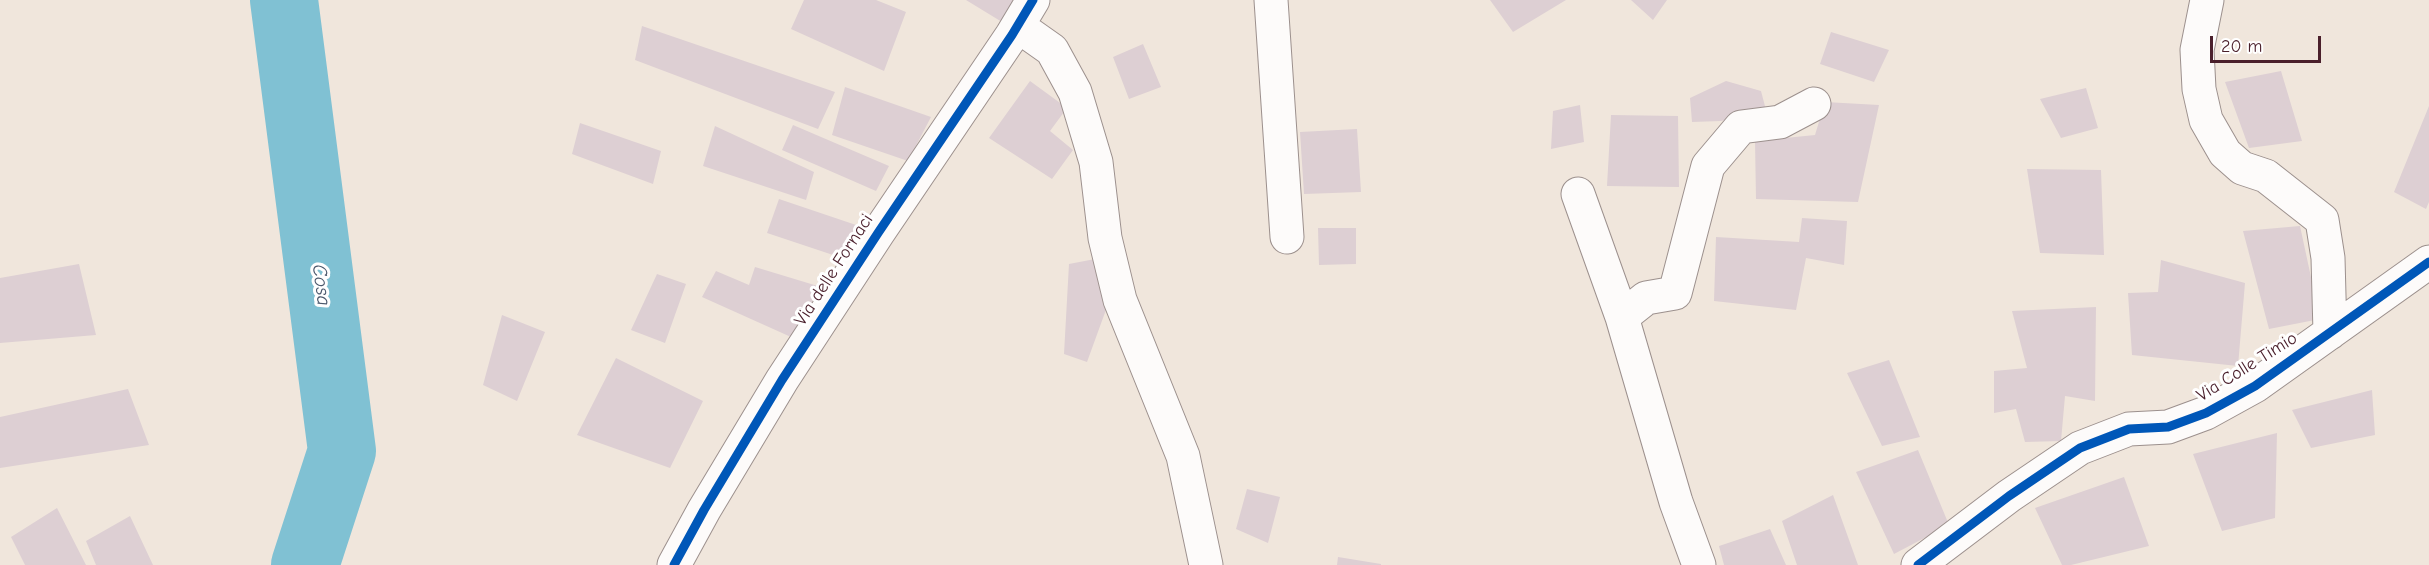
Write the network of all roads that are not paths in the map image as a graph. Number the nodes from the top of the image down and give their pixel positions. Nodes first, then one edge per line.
1 (1271, 0) edge
2 (2207, 0) edge
3 (1025, 13) edge
4 (1814, 104) dead end
5 (1578, 194) dead end
6 (1287, 237) dead end
7 (2429, 262) edge
8 (1622, 317) junction
9 (2330, 333) junction
10 (674, 565) edge
11 (1206, 565) edge
12 (1699, 565) edge
13 (1918, 565) edge

1 - 6 street
2 - 9 street
3 - 10 street, Via delle Fornaci
3 - 11 street
4 - 8 street
5 - 8 street
7 - 9 street, Via Colle Timio
8 - 12 street
9 - 13 street, Via Colle Timio

